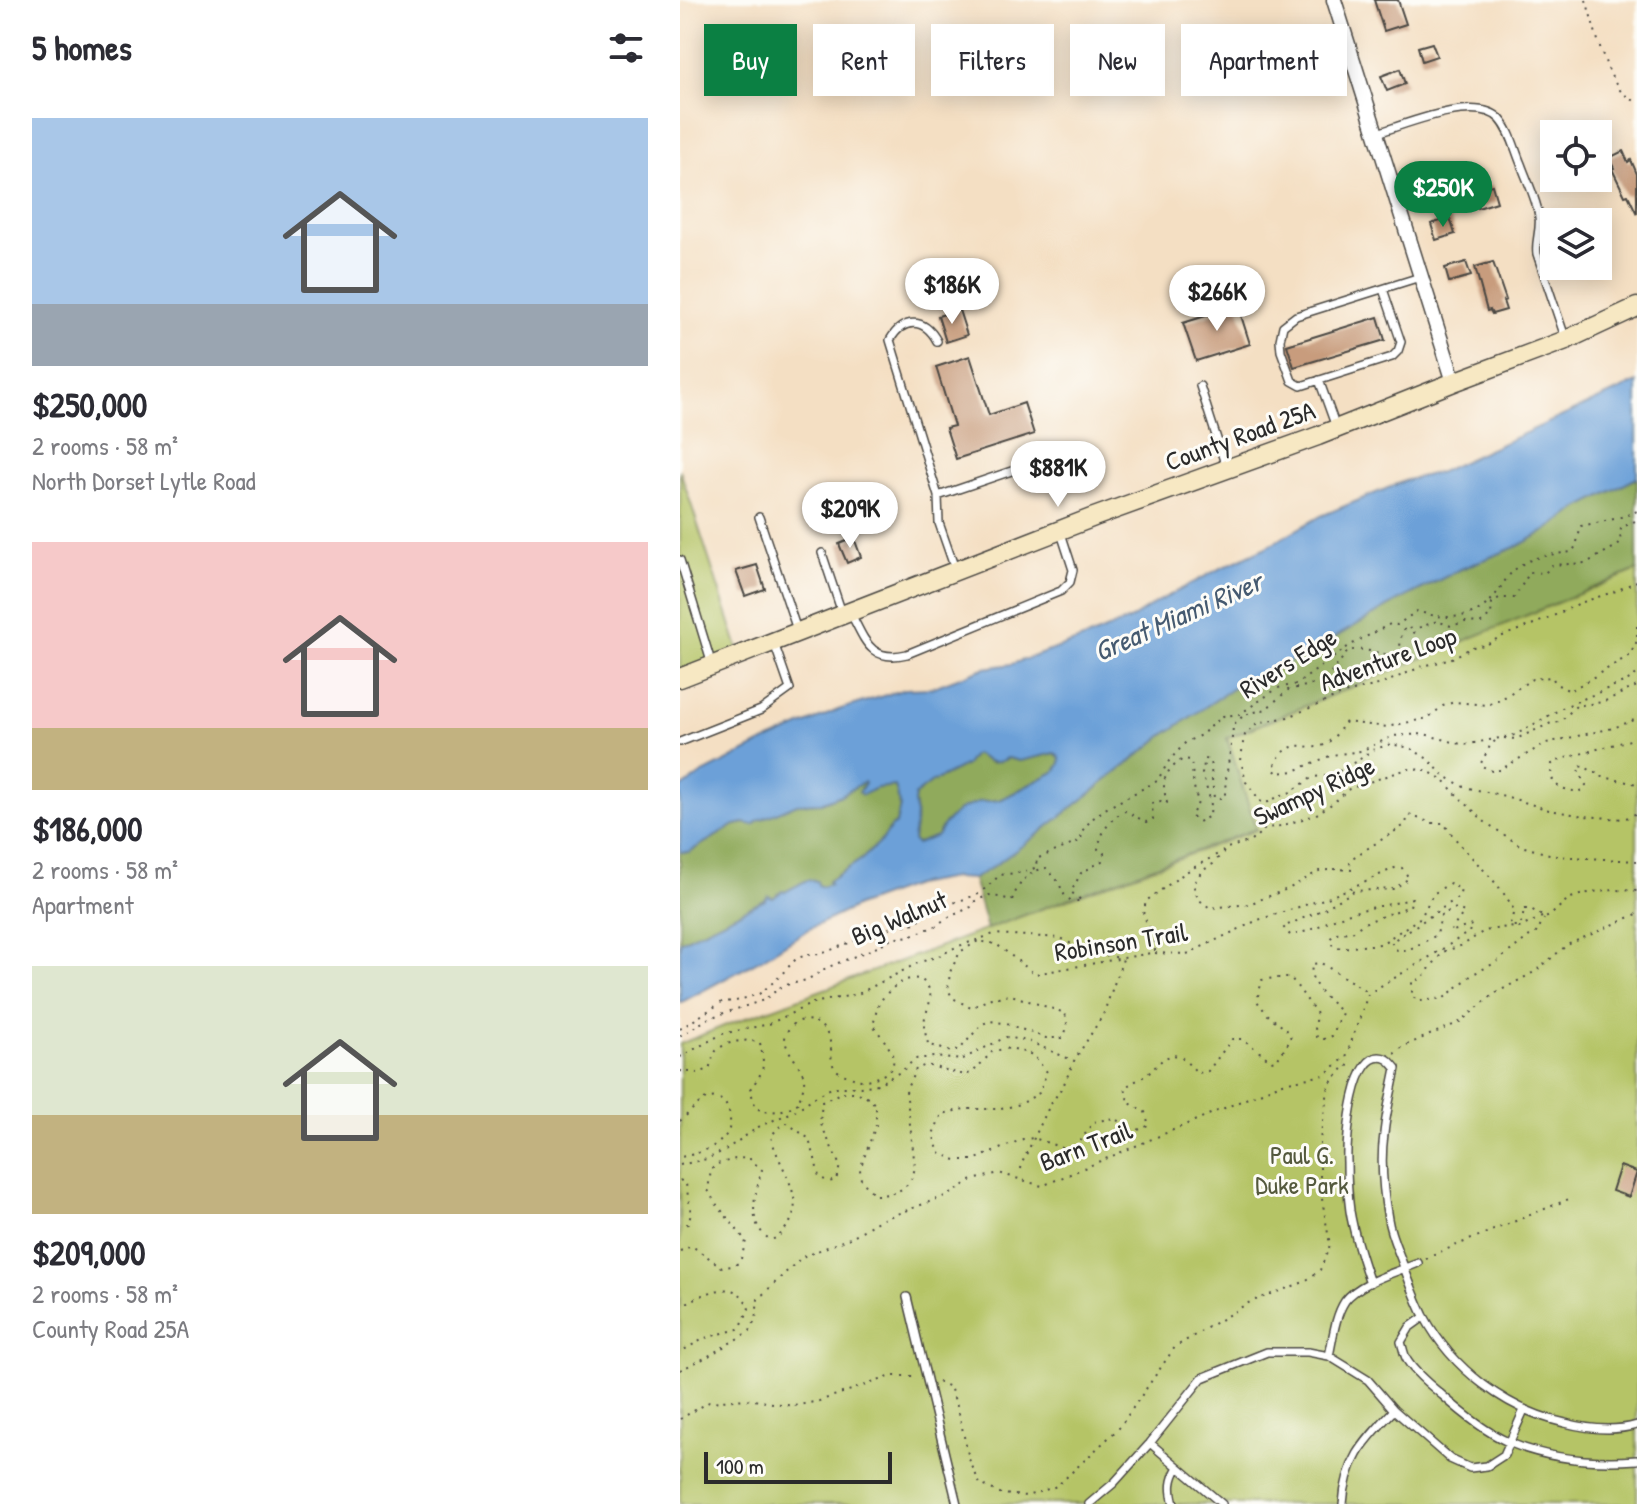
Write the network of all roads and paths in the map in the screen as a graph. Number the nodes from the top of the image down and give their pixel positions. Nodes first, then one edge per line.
1 (1334, 0) edge
2 (1586, 0) edge
3 (1637, 102) edge
4 (1375, 134) junction
5 (1420, 277) junction
6 (1383, 289) junction
7 (1637, 307) edge
8 (1566, 340) junction
9 (937, 341) dead end
10 (1319, 380) junction
11 (1454, 382) junction
12 (1200, 386) dead end
13 (1337, 428) junction
14 (1044, 460) dead end
15 (1226, 469) junction
16 (938, 496) junction
17 (1637, 511) edge
18 (759, 517) dead end
19 (1637, 520) edge
20 (1061, 530) junction
21 (822, 553) dead end
22 (680, 560) edge
23 (956, 571) junction
24 (1637, 581) edge
25 (846, 613) junction
26 (1637, 626) edge
27 (798, 632) junction
28 (773, 641) junction
29 (712, 665) junction
30 (1637, 674) edge
31 (680, 678) edge
32 (1637, 686) edge
33 (1637, 719) edge
34 (1497, 738) junction
35 (1637, 738) edge
36 (680, 742) edge
37 (1637, 784) edge
38 (1637, 813) edge
39 (1227, 848) junction
40 (1637, 861) edge
41 (1637, 891) edge
42 (1637, 914) edge
43 (1544, 917) junction
44 (1155, 953) junction
45 (1124, 958) junction
46 (1369, 993) junction
47 (680, 1029) edge
48 (680, 1036) edge
49 (680, 1057) edge
50 (1387, 1059) junction
51 (1074, 1061) junction
52 (680, 1071) edge
53 (1362, 1071) junction
54 (680, 1121) edge
55 (1034, 1138) junction
56 (680, 1157) edge
57 (680, 1165) edge
58 (1021, 1169) dead end
59 (680, 1180) edge
60 (1569, 1199) dead end
61 (680, 1225) edge
62 (680, 1251) edge
63 (1418, 1263) joint
64 (1404, 1269) junction
65 (1370, 1283) junction
66 (907, 1297) dead end
67 (680, 1306) edge
68 (1424, 1317) junction
69 (680, 1352) edge
70 (1329, 1356) junction
71 (680, 1370) edge
72 (926, 1377) junction
73 (1394, 1410) junction
74 (1524, 1410) junction
75 (680, 1419) edge
76 (1637, 1425) edge
77 (1510, 1442) junction
78 (1150, 1443) junction
79 (1637, 1460) edge
80 (1178, 1467) junction
81 (957, 1504) edge
82 (1089, 1504) edge
83 (1174, 1504) edge
84 (1222, 1504) edge
85 (1343, 1504) edge

1 - 4 street
2 - 3 path
4 - 5 street
4 - 8 lane
5 - 6 lane
5 - 11 street
6 - 10 lane
6 - 10 lane
7 - 8 main road, County Road 25A
8 - 11 main road, County Road 25A
9 - 16 lane
10 - 13 lane
11 - 13 main road, County Road 25A
12 - 15 lane
13 - 15 main road, County Road 25A
14 - 16 lane
15 - 20 main road, County Road 25A
16 - 23 lane
17 - 47 path, Rivers Edge
18 - 27 lane
19 - 48 path, Big Walnut
20 - 23 main road, County Road 25A
20 - 25 lane
21 - 25 lane
22 - 29 lane
23 - 25 main road, County Road 25A
24 - 38 path, Adventure Loop
25 - 27 main road, County Road 25A
26 - 34 path
27 - 28 main road, County Road 25A
28 - 29 main road, County Road 25A
28 - 36 lane
29 - 31 main road, County Road 25A
30 - 34 path
32 - 34 path
33 - 34 path
35 - 37 path
39 - 40 path, Swampy Ridge
39 - 43 path, Swampy Ridge
39 - 44 path
41 - 43 path, Swampy Ridge
42 - 50 path
43 - 43 path
44 - 45 path, Robinson Trail
44 - 46 path, Robinson Trail
45 - 49 path
45 - 51 path
45 - 52 path, Robinson Trail
46 - 55 path
46 - 71 path, Barn Trail
50 - 53 lane
50 - 64 lane
51 - 55 path
51 - 57 path
53 - 65 lane
53 - 72 path
54 - 56 path
55 - 58 path
55 - 62 path
59 - 61 path
60 - 63 path
63 - 64 lane
64 - 65 lane
64 - 68 lane
65 - 70 lane
66 - 72 lane
67 - 69 path
68 - 74 lane
68 - 77 lane
70 - 73 lane
70 - 78 lane
72 - 75 path
72 - 81 lane
73 - 77 lane
73 - 85 lane
74 - 76 lane
74 - 77 lane
77 - 79 lane
78 - 80 lane
78 - 82 lane
80 - 83 lane
80 - 84 lane

